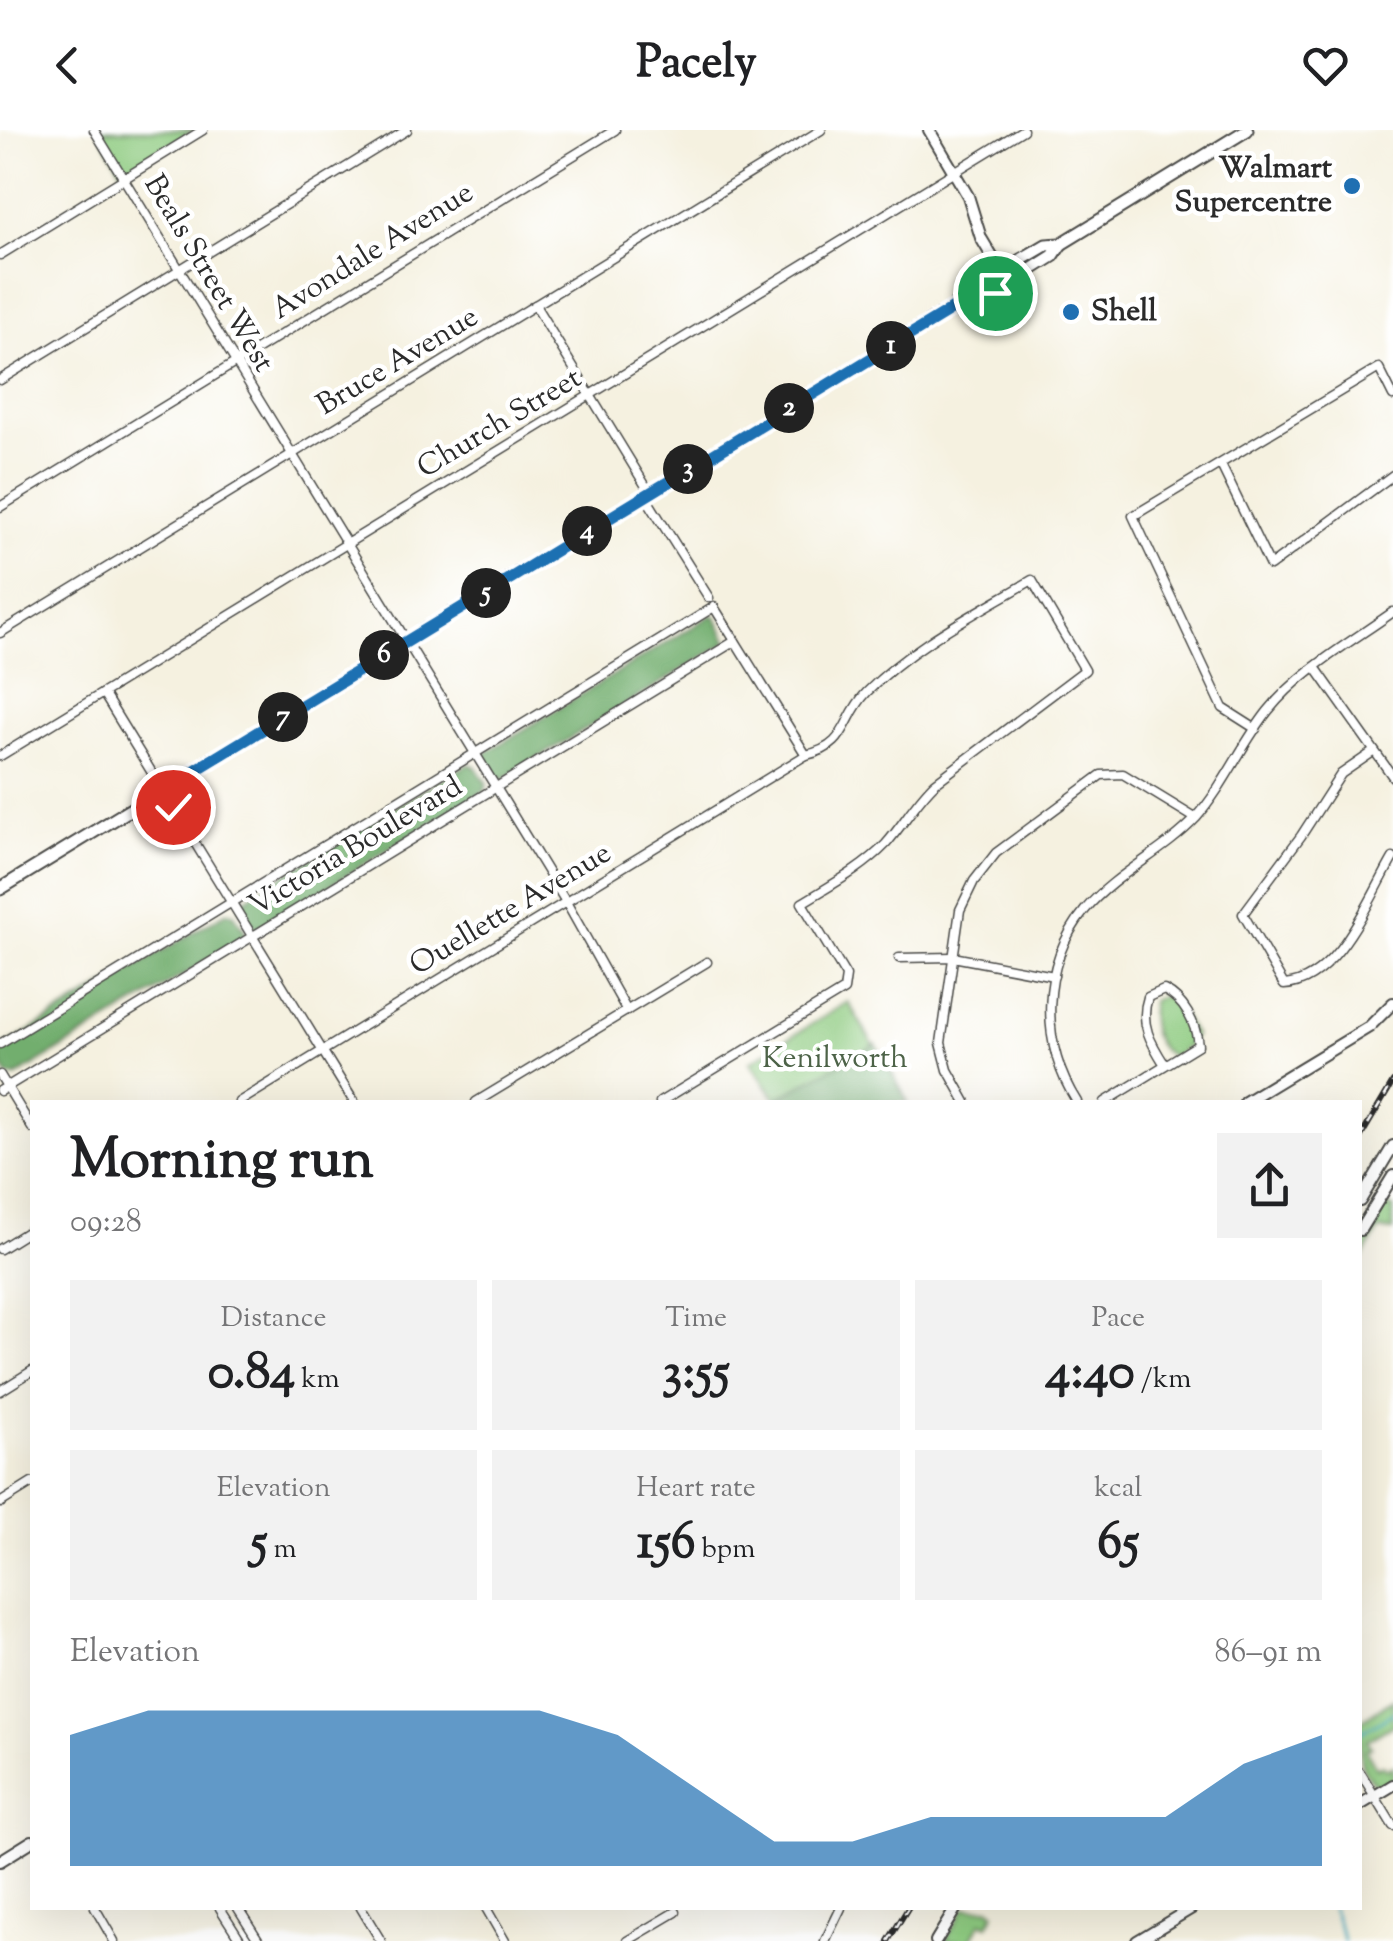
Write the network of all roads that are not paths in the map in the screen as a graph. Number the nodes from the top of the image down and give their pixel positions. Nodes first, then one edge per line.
1 (94, 130) edge
2 (203, 130) edge
3 (407, 130) edge
4 (616, 130) edge
5 (820, 130) edge
6 (929, 130) edge
7 (1023, 130) edge
8 (1247, 130) edge
9 (954, 172) junction
10 (124, 178) junction
11 (1061, 244) junction
12 (0, 254) edge
13 (179, 270) junction
14 (1000, 271) junction
15 (1008, 285) junction
16 (535, 305) junction
17 (954, 308) junction
18 (235, 363) junction
19 (0, 380) edge
20 (590, 395) junction
21 (1393, 396) edge
22 (290, 454) junction
23 (1221, 465) junction
24 (1393, 475) edge
25 (647, 494) junction
26 (0, 507) edge
27 (347, 544) junction
28 (711, 603) junction
29 (1393, 612) edge
30 (0, 633) edge
31 (406, 641) junction
32 (735, 641) junction
33 (1315, 667) junction
34 (103, 693) junction
35 (1256, 729) junction
36 (1373, 752) junction
37 (475, 753) junction
38 (806, 755) junction
39 (0, 756) edge
40 (1393, 777) edge
41 (496, 788) junction
42 (163, 790) junction
43 (1195, 818) junction
44 (1393, 858) edge
45 (0, 890) edge
46 (232, 902) junction
47 (566, 902) junction
48 (253, 936) junction
49 (953, 957) junction
50 (900, 958) dead end
51 (707, 962) dead end
52 (1054, 976) junction
53 (1390, 1008) edge
54 (627, 1011) junction
55 (0, 1044) edge
56 (323, 1051) junction
57 (1165, 1065) junction
58 (0, 1075) edge
59 (4, 1089) edge
60 (1266, 1090) junction
61 (242, 1100) edge
62 (353, 1100) edge
63 (479, 1100) edge
64 (663, 1100) edge
65 (965, 1100) edge
66 (1075, 1100) edge
67 (1108, 1100) edge
68 (1248, 1100) edge
69 (1273, 1100) edge
70 (30, 1125) edge
71 (1393, 1146) edge
72 (1393, 1176) edge
73 (1365, 1180) edge
74 (1389, 1193) edge
75 (1362, 1227) edge
76 (30, 1230) edge
77 (0, 1249) edge
78 (30, 1372) edge
79 (0, 1391) edge
80 (30, 1485) edge
81 (0, 1503) edge
82 (1362, 1775) edge
83 (1393, 1785) edge
84 (1374, 1796) junction
85 (1362, 1804) edge
86 (1393, 1826) edge
87 (30, 1842) edge
88 (0, 1861) edge
89 (95, 1910) edge
90 (221, 1910) edge
91 (239, 1910) edge
92 (361, 1910) edge
93 (487, 1910) edge
94 (840, 1910) edge
95 (955, 1910) edge
96 (1189, 1910) edge
97 (676, 1912) dead end
98 (113, 1938) edge
99 (241, 1941) edge
100 (259, 1941) edge
101 (381, 1941) edge
102 (505, 1941) edge
103 (627, 1941) edge
104 (826, 1941) edge
105 (936, 1941) edge
106 (1137, 1941) edge

1 - 10 street, Beals Street West
2 - 10 street
3 - 13 street
4 - 18 street, Avondale Avenue
5 - 16 street, Bruce Avenue
6 - 9 street
7 - 9 street, Church Street
8 - 11 main road
9 - 14 street
9 - 20 street, Church Street
10 - 12 street
10 - 13 street, Beals Street West
11 - 14 main road
11 - 15 main road
13 - 18 street, Beals Street West
13 - 19 street
14 - 15 street
14 - 17 main road
15 - 17 main road
16 - 20 street
16 - 22 street, Bruce Avenue
17 - 25 main road
18 - 22 street, Beals Street West
18 - 26 street, Avondale Avenue
20 - 25 street
20 - 27 street, Church Street
21 - 23 street
22 - 27 street, Beals Street West
22 - 30 street, Bruce Avenue
23 - 24 street
23 - 35 street
25 - 28 street
25 - 31 main road
27 - 31 street, Beals Street West
27 - 34 street, Church Street
28 - 32 street
28 - 37 street, Victoria Boulevard
29 - 33 street
31 - 37 street, Beals Street West
31 - 42 main road
32 - 38 street
32 - 41 street, Victoria Boulevard
33 - 35 street
33 - 36 street
34 - 39 street, Church Street
34 - 42 street
35 - 43 street
36 - 40 street
36 - 44 street
37 - 41 street, Beals Street West
37 - 46 street, Victoria Boulevard
38 - 47 street, Ouellette Avenue
38 - 64 street, Ouellette Avenue
41 - 47 street, Beals Street West
41 - 48 street, Victoria Boulevard
42 - 45 main road
42 - 46 street
43 - 49 street
43 - 52 street
46 - 48 street
46 - 55 street, Victoria Boulevard
47 - 54 street, Beals Street West
47 - 56 street, Ouellette Avenue
48 - 56 street
48 - 59 street, Victoria Boulevard
49 - 50 street
49 - 52 street
49 - 65 street
51 - 54 street
52 - 66 street
53 - 60 street
54 - 63 street
56 - 61 street, Ouellette Avenue
56 - 62 street
57 - 57 street
57 - 67 street
58 - 59 street
59 - 70 street
60 - 68 street
60 - 69 street
71 - 73 street
72 - 74 street
73 - 74 street
74 - 75 street
76 - 77 street
78 - 79 street
80 - 81 street
82 - 84 street
83 - 84 street
84 - 85 street
84 - 86 street
87 - 88 street
89 - 98 street
90 - 99 street
91 - 100 street
92 - 101 street
93 - 102 street
94 - 104 street
95 - 105 street
96 - 106 street
97 - 103 street

